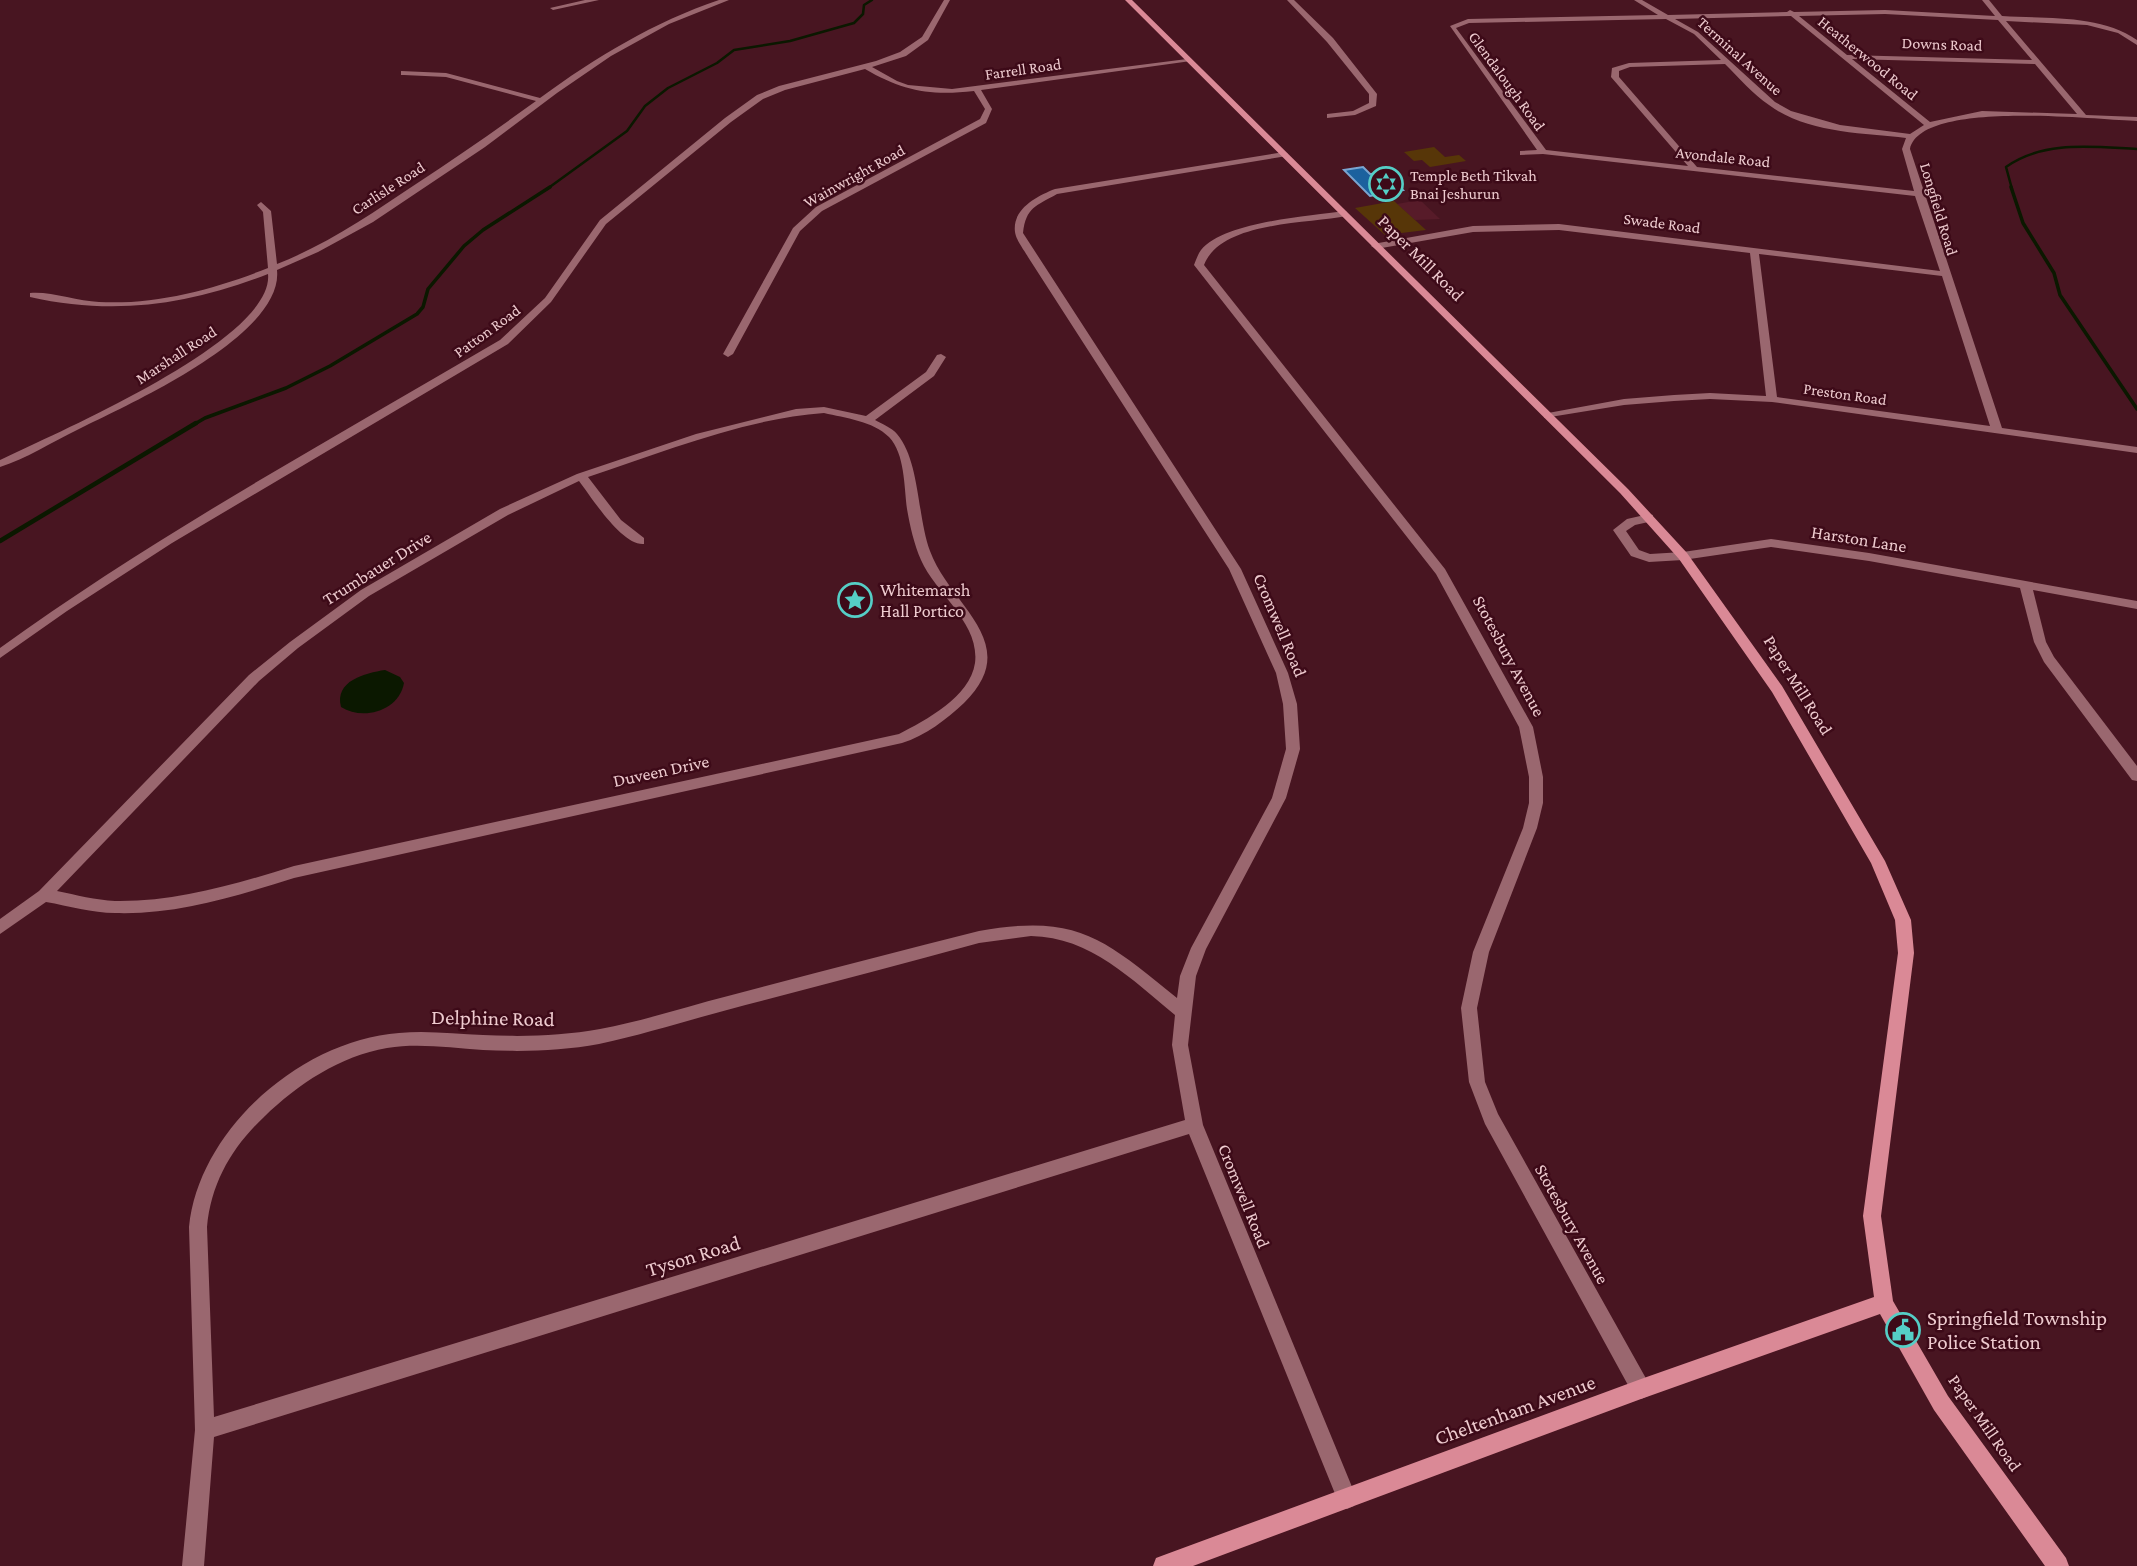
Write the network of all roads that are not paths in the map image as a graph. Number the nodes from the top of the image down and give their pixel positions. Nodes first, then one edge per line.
1 (596, 0) edge
2 (726, 0) edge
3 (947, 0) edge
4 (1128, 0) edge
5 (1290, 0) edge
6 (1637, 0) edge
7 (1985, 0) edge
8 (553, 8) dead end
9 (1790, 12) junction
10 (1667, 16) junction
11 (2000, 18) junction
12 (2137, 43) edge
13 (1846, 57) junction
14 (1187, 61) junction
15 (1726, 62) junction
16 (2036, 62) junction
17 (867, 67) junction
18 (404, 73) dead end
19 (977, 90) junction
20 (539, 100) junction
21 (1330, 116) dead end
22 (2082, 116) junction
23 (2137, 119) edge
24 (1928, 125) junction
25 (1911, 136) junction
26 (1543, 152) junction
27 (1523, 153) dead end
28 (1284, 154) junction
29 (1694, 168) junction
30 (1919, 194) junction
31 (261, 205) dead end
32 (1344, 214) junction
33 (1376, 246) junction
34 (1754, 250) junction
35 (271, 270) junction
36 (1945, 274) junction
37 (33, 295) dead end
38 (728, 354) dead end
39 (940, 357) dead end
40 (1772, 399) junction
41 (1548, 416) junction
42 (868, 419) junction
43 (1997, 430) junction
44 (2137, 450) edge
45 (0, 464) edge
46 (582, 476) junction
47 (1649, 518) junction
48 (640, 541) dead end
49 (1684, 556) junction
50 (2026, 586) junction
51 (2137, 605) edge
52 (0, 653) edge
53 (2137, 776) edge
54 (44, 895) junction
55 (0, 928) edge
56 (1182, 1011) junction
57 (1194, 1125) junction
58 (1884, 1303) junction
59 (1641, 1389) junction
60 (205, 1430) junction
61 (1347, 1499) junction
62 (193, 1566) edge
63 (1164, 1566) edge
64 (2058, 1566) edge

1 - 8 street
2 - 20 street, Carlisle Road
3 - 17 street, Patton Road
4 - 14 main road, Paper Mill Road
5 - 21 street
6 - 10 street, Terminal Avenue
7 - 11 street
9 - 10 street, Glendalough Road
9 - 11 street, Glendalough Road
9 - 13 street, Heatherwood Road
10 - 15 street, Terminal Avenue
10 - 26 street, Glendalough Road
11 - 12 street
11 - 16 street
13 - 16 street, Downs Road
13 - 24 street, Heatherwood Road
14 - 19 street, Farrell Road
14 - 28 main road, Paper Mill Road
15 - 25 street, Terminal Avenue
15 - 29 street
16 - 22 street
17 - 19 street, Farrell Road
17 - 52 street, Patton Road
18 - 20 street
19 - 38 street, Wainwright Road
20 - 35 street, Carlisle Road
22 - 23 street
22 - 24 street
24 - 25 street
25 - 30 street, Longfield Road
26 - 27 street, Avondale Road
26 - 29 street, Avondale Road
28 - 32 main road, Paper Mill Road
28 - 56 street, Cromwell Road
29 - 30 street, Avondale Road
30 - 36 street, Longfield Road
31 - 35 street, Marshall Road
32 - 33 main road, Paper Mill Road
32 - 59 street, Stotesbury Avenue
33 - 34 street, Swade Road
33 - 41 main road, Paper Mill Road
34 - 36 street, Swade Road
34 - 40 street
35 - 37 street, Carlisle Road
35 - 45 street, Marshall Road
36 - 43 street, Longfield Road
39 - 42 street
40 - 41 street, Preston Road
40 - 43 street, Preston Road
41 - 47 main road, Paper Mill Road
42 - 46 street, Trumbauer Drive
42 - 54 street, Duveen Drive
43 - 44 street, Preston Road
46 - 48 street
46 - 54 street, Trumbauer Drive
47 - 49 main road, Paper Mill Road
47 - 49 street, Harston Lane
49 - 50 street, Harston Lane
49 - 58 main road, Paper Mill Road
50 - 51 street, Harston Lane
50 - 53 street
54 - 55 street, Trumbauer Drive
56 - 57 street, Cromwell Road
56 - 60 street, Delphine Road
57 - 60 street, Tyson Road
57 - 61 street, Cromwell Road
58 - 59 main road, Cheltenham Avenue
58 - 64 main road, Paper Mill Road
59 - 61 main road, Cheltenham Avenue
60 - 62 street, Delphine Road
61 - 63 main road, Cheltenham Avenue

